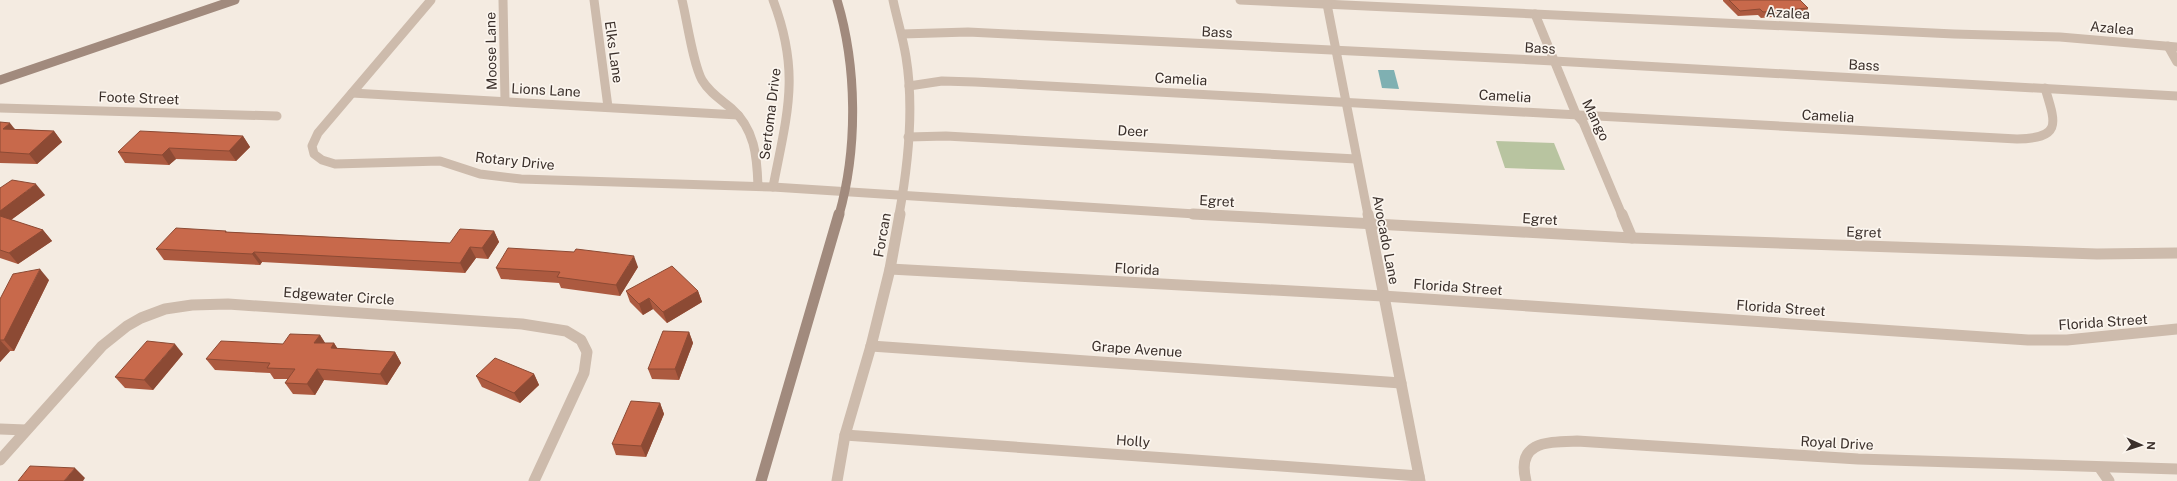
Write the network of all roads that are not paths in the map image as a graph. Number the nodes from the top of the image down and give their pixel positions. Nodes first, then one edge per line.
1 (235, 0) edge
2 (431, 0) edge
3 (503, 0) edge
4 (594, 0) edge
5 (682, 0) edge
6 (773, 0) edge
7 (837, 0) edge
8 (893, 0) edge
9 (1240, 0) edge
10 (1327, 4) junction
11 (1535, 14) junction
12 (902, 34) junction
13 (2168, 46) junction
14 (2177, 47) edge
15 (1336, 50) junction
16 (1554, 61) junction
17 (2177, 62) edge
18 (0, 80) edge
19 (909, 86) junction
20 (2044, 88) junction
21 (352, 93) junction
22 (2177, 96) edge
23 (505, 101) junction
24 (1345, 101) junction
25 (608, 107) junction
26 (0, 108) edge
27 (1576, 114) junction
28 (738, 115) junction
29 (277, 116) dead end
30 (908, 137) junction
31 (1356, 159) junction
32 (758, 186) junction
33 (773, 187) junction
34 (844, 191) junction
35 (902, 194) junction
36 (1368, 223) junction
37 (1632, 238) junction
38 (2177, 253) edge
39 (890, 269) junction
40 (1383, 296) junction
41 (2177, 329) edge
42 (871, 346) junction
43 (1401, 383) junction
44 (0, 429) edge
45 (26, 430) junction
46 (844, 435) junction
47 (0, 460) edge
48 (2100, 468) junction
49 (2177, 469) edge
50 (838, 476) edge
51 (1420, 479) edge
52 (534, 481) edge
53 (761, 481) edge
54 (1526, 481) edge
55 (2109, 481) edge

1 - 18 main road
2 - 21 street, Rotary Drive
3 - 23 street, Moose Lane
4 - 25 street, Elks Lane
5 - 28 street
6 - 33 street, Sertoma Drive
7 - 34 main road
8 - 12 street, Forcan
9 - 10 street, Azalea
10 - 11 street, Azalea
10 - 15 street, Avocado Lane
11 - 13 street, Azalea
11 - 16 street, Mango
12 - 15 street, Bass
12 - 19 street, Forcan
13 - 14 street, Azalea
13 - 17 street
15 - 16 street, Bass
15 - 24 street, Avocado Lane
16 - 20 street, Bass
16 - 27 street, Mango
19 - 24 street, Camelia
19 - 30 street, Forcan
20 - 22 street, Bass
20 - 27 street, Camelia
21 - 23 street, Lions Lane
21 - 32 street, Rotary Drive
23 - 25 street, Lions Lane
24 - 27 street, Camelia
24 - 31 street, Avocado Lane
25 - 28 street, Lions Lane
26 - 29 street, Foote Street
27 - 37 street, Mango
28 - 32 street
30 - 31 street, Deer
30 - 35 street, Forcan
31 - 36 street, Avocado Lane
32 - 33 street, Rotary Drive
33 - 34 street, Rotary Drive
34 - 35 street, Egret
34 - 53 main road
35 - 36 street, Egret
35 - 39 street, Forcan
36 - 37 street, Egret
36 - 40 street, Avocado Lane
37 - 38 street, Egret
39 - 40 street, Florida
39 - 42 street, Forcan
40 - 41 street, Florida Street
40 - 43 street, Avocado Lane
42 - 43 street, Grape Avenue
42 - 46 street, Forcan
43 - 51 street, Avocado Lane
44 - 45 street
45 - 47 street, Edgewater Circle
45 - 52 street, Edgewater Circle
46 - 50 street, Forcan
46 - 51 street, Holly
48 - 49 street, Royal Drive
48 - 54 street, Royal Drive
48 - 55 street

